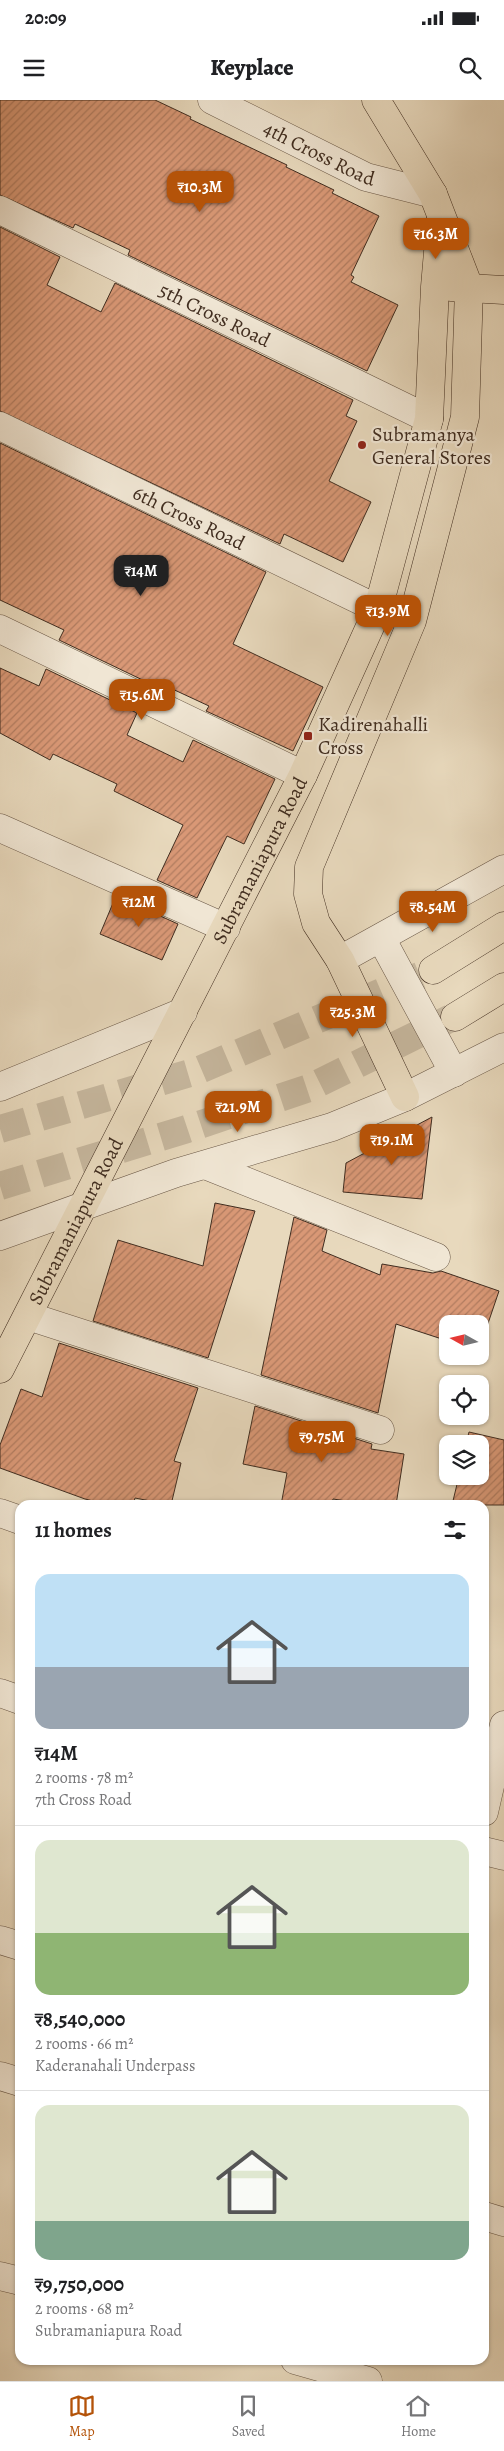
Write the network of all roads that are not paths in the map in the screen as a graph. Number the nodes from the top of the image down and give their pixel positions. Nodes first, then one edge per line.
1 (212, 100) edge
2 (376, 100) edge
3 (437, 206) junction
4 (0, 210) edge
5 (435, 287) junction
6 (470, 287) junction
7 (504, 290) edge
8 (429, 419) junction
9 (0, 426) edge
10 (378, 609) junction
11 (0, 629) edge
12 (303, 775) junction
13 (0, 828) edge
14 (504, 868) edge
15 (504, 926) edge
16 (226, 928) junction
17 (381, 938) junction
18 (340, 960) junction
19 (433, 970) tunnel mouth
20 (504, 987) edge
21 (183, 1012) junction
22 (455, 1017) tunnel mouth
23 (504, 1047) edge
24 (454, 1073) junction
25 (0, 1087) edge
26 (405, 1097) junction
27 (205, 1165) junction
28 (85, 1205) junction
29 (0, 1236) edge
30 (436, 1257) dead end
31 (28, 1316) junction
32 (0, 1369) edge
33 (380, 1430) dead end
34 (0, 1514) edge
35 (15, 1518) edge
36 (0, 1693) edge
37 (15, 1698) edge
38 (504, 1724) edge
39 (489, 1790) edge
40 (489, 1852) edge
41 (504, 1856) edge
42 (0, 1940) edge
43 (15, 1944) edge
44 (0, 2076) edge
45 (15, 2080) edge
46 (489, 2218) edge
47 (504, 2222) edge
48 (0, 2276) edge
49 (15, 2280) edge
50 (312, 2365) edge
51 (368, 2381) edge

1 - 3 street, 4th Cross Road
2 - 3 main road
3 - 5 main road, Subramaniapura Road
3 - 6 main road
4 - 8 street, 5th Cross Road
5 - 6 main road
5 - 8 main road, Subramaniapura Road
6 - 7 main road
6 - 18 main road
8 - 10 main road, Subramaniapura Road
9 - 10 street, 6th Cross Road
10 - 12 main road, Subramaniapura Road
11 - 12 street
12 - 16 main road, Subramaniapura Road
13 - 16 street
14 - 17 street
15 - 19 main road
16 - 21 main road, Subramaniapura Road
17 - 18 street
17 - 24 street
18 - 26 main road
20 - 22 main road
21 - 25 street
21 - 28 main road, Subramaniapura Road
23 - 24 street
24 - 26 street
26 - 27 street
27 - 28 street
27 - 30 street
28 - 29 street
28 - 31 main road, Subramaniapura Road
31 - 32 main road, Subramaniapura Road
31 - 33 street
34 - 35 street
36 - 37 street
38 - 39 street
40 - 41 street
42 - 43 street
44 - 45 street
46 - 47 street
48 - 49 street
50 - 51 street

